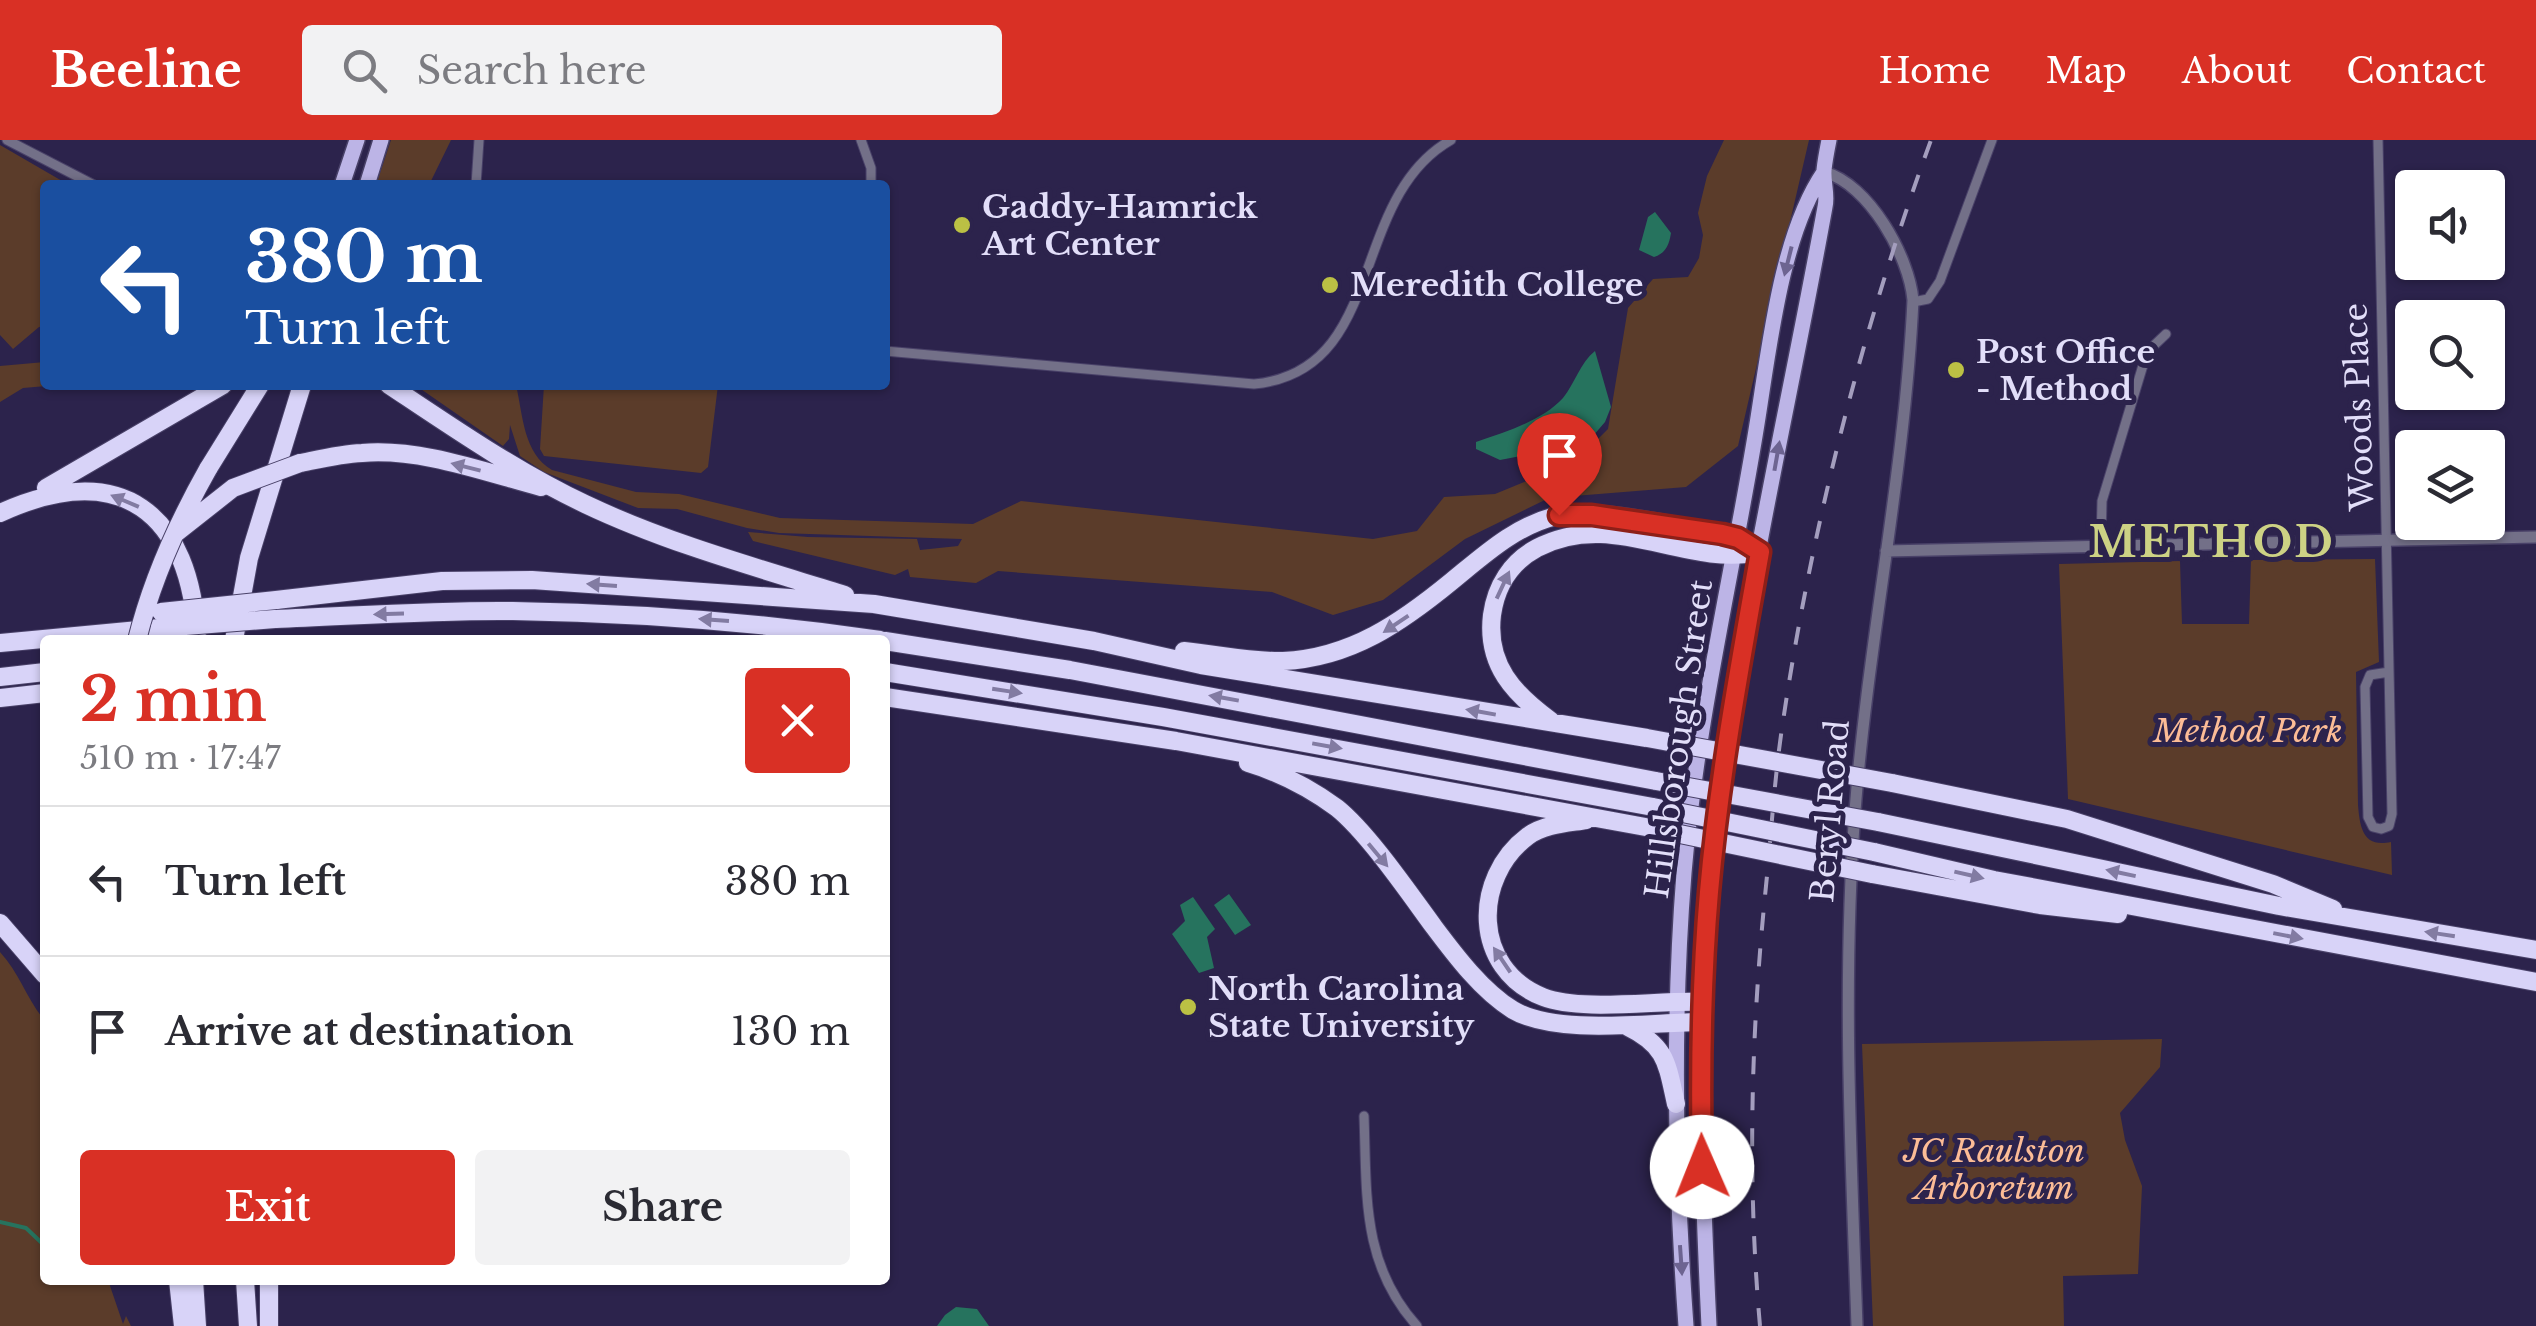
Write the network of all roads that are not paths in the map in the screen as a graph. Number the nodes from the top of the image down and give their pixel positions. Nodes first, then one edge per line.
1 (7, 140) edge
2 (357, 140) edge
3 (382, 140) edge
4 (479, 140) edge
5 (861, 140) edge
6 (1451, 140) edge
7 (1829, 140) edge
8 (1992, 140) edge
9 (2378, 140) edge
10 (1824, 172) junction
11 (84, 180) edge
12 (344, 180) edge
13 (369, 180) edge
14 (476, 180) edge
15 (872, 180) edge
16 (1913, 302) junction
17 (2166, 334) dead end
18 (890, 352) edge
19 (214, 390) edge
20 (257, 390) edge
21 (300, 390) edge
22 (397, 390) edge
23 (560, 492) junction
24 (6, 510) edge
25 (174, 535) junction
26 (2536, 537) edge
27 (2386, 540) junction
28 (2101, 545) junction
29 (1736, 548) junction
30 (1886, 551) junction
31 (1760, 552) junction
32 (874, 604) junction
33 (275, 610) junction
34 (69, 635) edge
35 (138, 635) edge
36 (196, 635) edge
37 (235, 635) edge
38 (845, 635) edge
39 (40, 638) edge
40 (890, 641) edge
41 (0, 642) edge
42 (1094, 642) junction
43 (2389, 672) junction
44 (40, 673) edge
45 (890, 673) edge
46 (0, 677) edge
47 (40, 694) edge
48 (0, 698) edge
49 (890, 698) edge
50 (1556, 725) junction
51 (1176, 741) junction
52 (1602, 818) junction
53 (2366, 922) junction
54 (0, 923) edge
55 (2222, 923) junction
56 (2536, 950) edge
57 (40, 969) edge
58 (2536, 982) edge
59 (1676, 1001) junction
60 (1702, 1002) junction
61 (1677, 1022) junction
62 (1702, 1022) junction
63 (1627, 1027) junction
64 (1676, 1104) junction
65 (1364, 1116) dead end
66 (179, 1285) edge
67 (194, 1285) edge
68 (245, 1285) edge
69 (270, 1285) edge
70 (183, 1326) edge
71 (197, 1326) edge
72 (248, 1326) edge
73 (268, 1326) edge
74 (1417, 1326) edge
75 (1686, 1326) edge
76 (1709, 1326) edge
77 (1857, 1326) edge

1 - 11 street
2 - 12 main road
3 - 13 main road
4 - 14 street
5 - 15 street
6 - 18 street
7 - 10 main road, Hillsborough Street
8 - 16 street
9 - 27 street, Woods Place
10 - 16 street, Beryl Road
10 -> 29 main road, Hillsborough Street
31 -> 10 main road, Hillsborough Street
16 - 30 street, Beryl Road
17 - 28 street
19 - 24 highway
20 - 25 highway, bridge
21 - 37 highway
22 - 23 highway
23 -> 25 highway, bridge
23 - 32 highway
36 -> 24 highway
25 - 35 highway, bridge
26 - 27 street
27 - 28 street
27 - 43 street, Woods Place
28 - 30 street
29 - 31 highway
29 -> 42 highway
50 -> 29 highway
29 - 59 main road, Hillsborough Street
30 - 77 street, Beryl Road
31 - 60 main road, Hillsborough Street
32 -> 33 highway
32 - 42 highway
33 - 34 highway, bridge
38 -> 33 highway
39 - 41 highway, bridge
53 -> 40 highway, bridge
50 -> 42 highway
43 - 43 street, Woods Place
44 - 46 highway
45 -> 55 highway, bridge
47 - 48 highway
49 - 51 highway
50 - 53 highway, bridge
51 - 52 highway
51 -> 63 highway
52 - 55 highway, bridge
59 -> 52 highway
56 -> 53 highway
54 - 57 highway
55 -> 58 highway
59 - 60 highway
59 - 61 main road, Hillsborough Street
60 - 62 main road, Hillsborough Street
61 - 62 highway
61 - 63 highway
61 - 64 main road, Hillsborough Street
62 - 76 main road, Hillsborough Street
63 - 64 highway
64 -> 75 main road, Hillsborough Street
65 - 74 street
66 - 70 highway
67 - 71 highway
68 - 72 highway
69 - 73 highway

